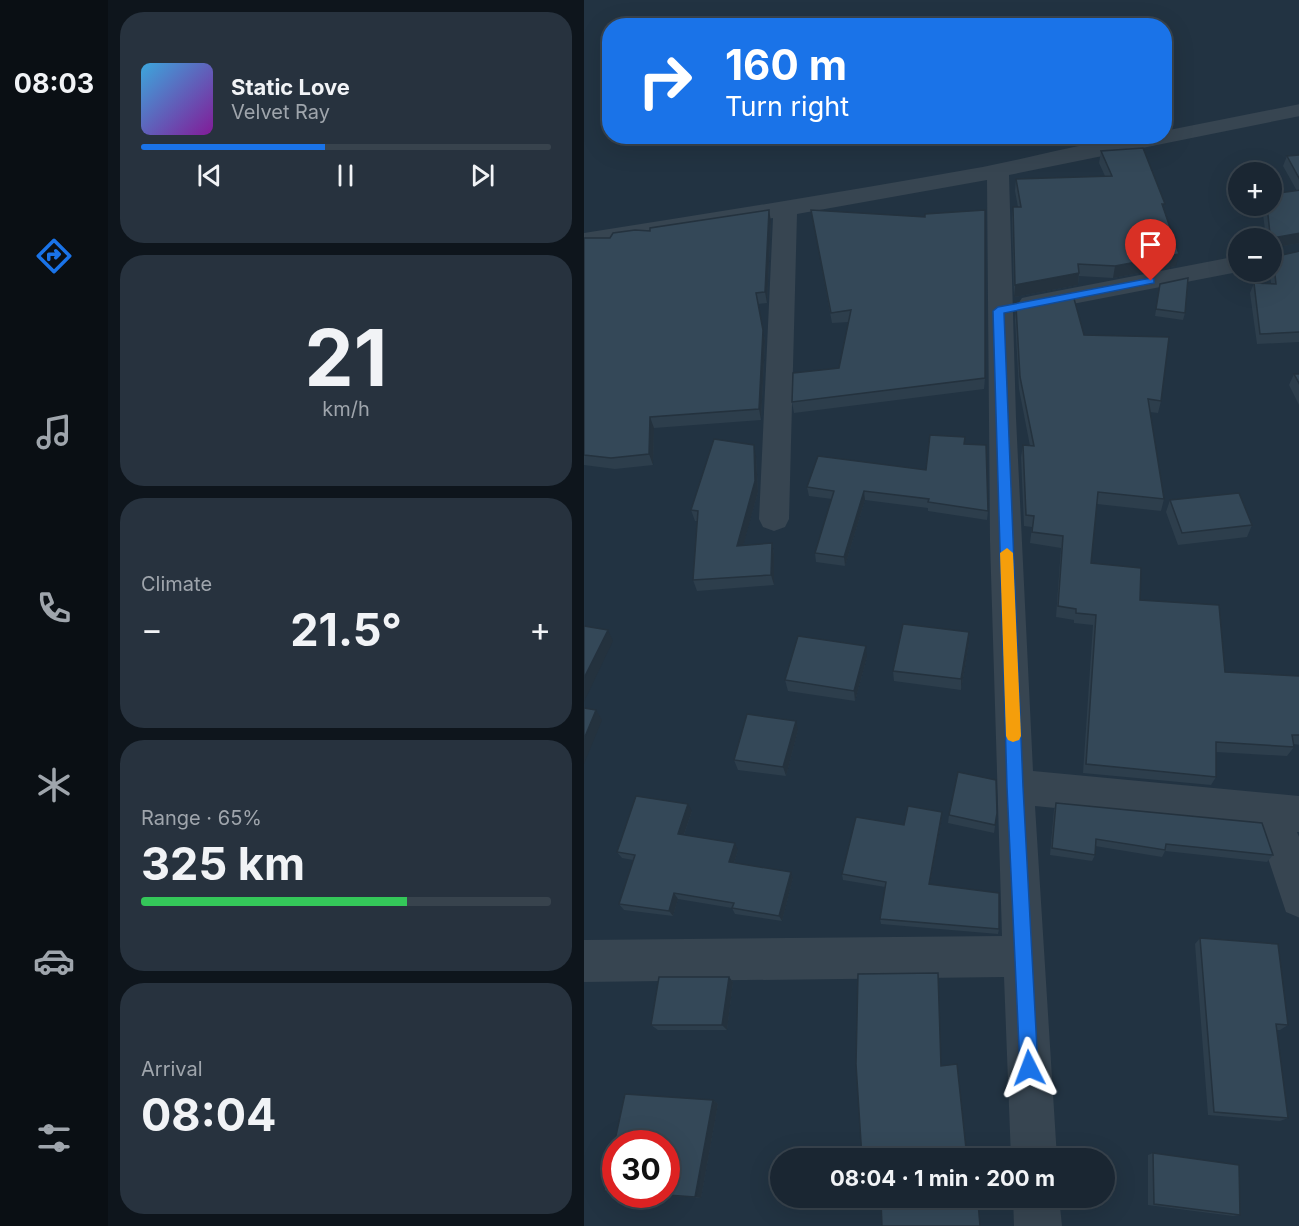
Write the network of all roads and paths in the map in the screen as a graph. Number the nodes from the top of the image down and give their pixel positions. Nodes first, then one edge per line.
1 (1300, 110) edge
2 (1172, 136) edge
3 (1132, 144) edge
4 (998, 171) junction
5 (785, 209) junction
6 (584, 240) edge
7 (1228, 266) edge
8 (998, 311) junction
9 (774, 519) dead end
10 (1015, 787) junction
11 (1285, 813) edge
12 (1300, 898) edge
13 (1024, 956) junction
14 (584, 961) edge
15 (1034, 1148) edge
16 (1037, 1208) edge
17 (1038, 1226) edge

1 - 2 street
3 - 4 street
4 - 5 street
4 - 8 street
5 - 6 street
5 - 9 street
7 - 8 street
8 - 10 street
10 - 11 street
10 - 13 street
11 - 12 street
13 - 14 street
13 - 15 street
16 - 17 street

